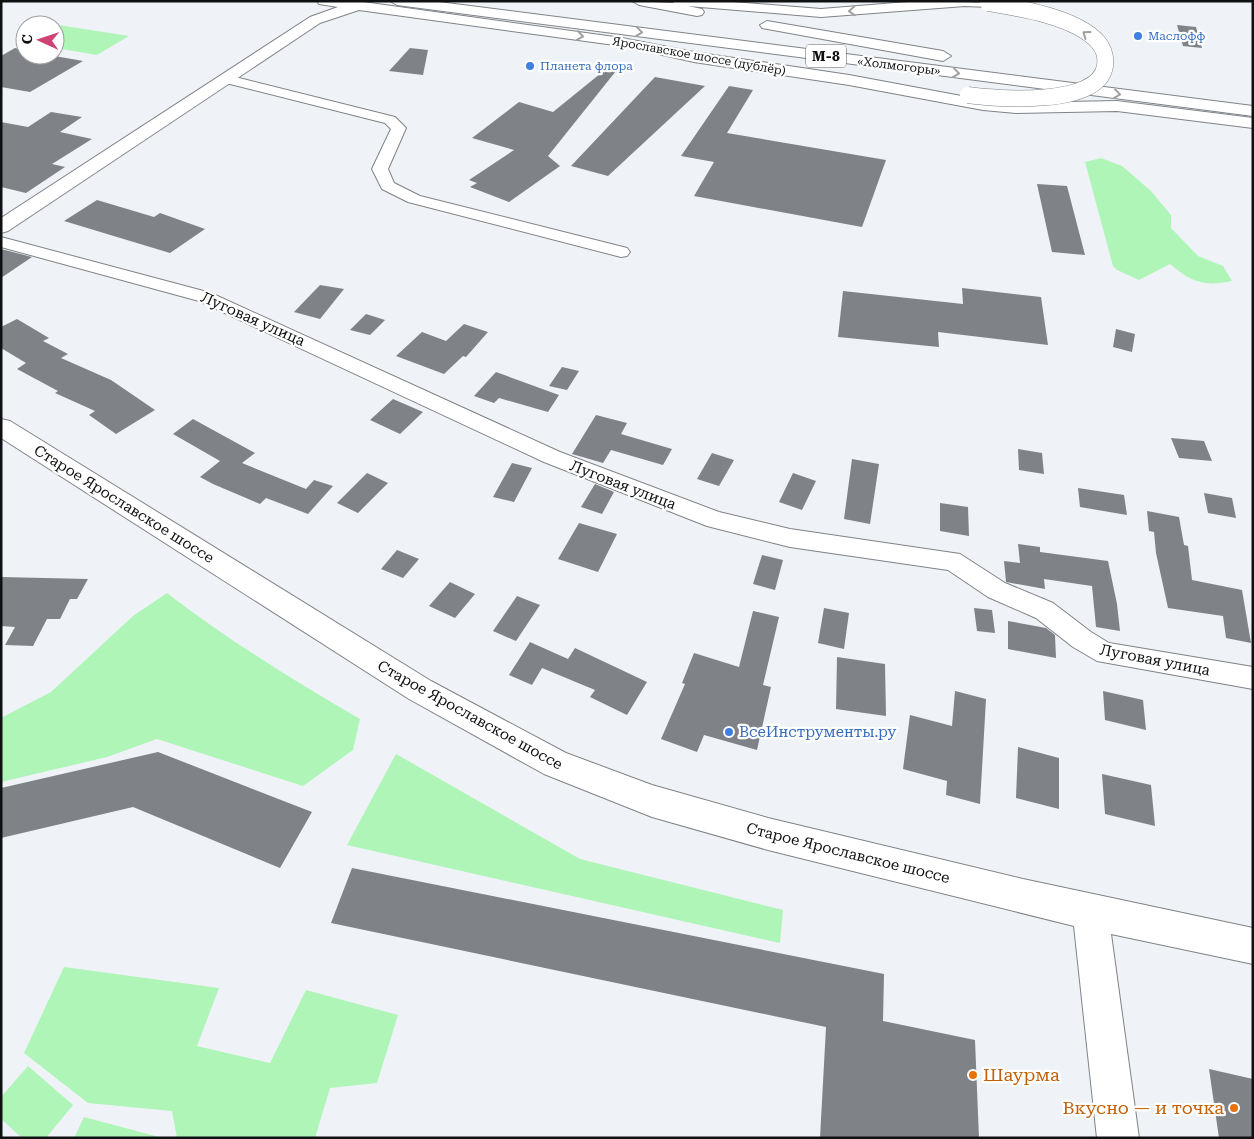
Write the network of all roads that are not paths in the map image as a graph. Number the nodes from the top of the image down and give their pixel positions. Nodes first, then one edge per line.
1 (308, 1) edge
2 (324, 1) edge
3 (397, 1) edge
4 (508, 1) edge
5 (639, 1) edge
6 (679, 1) edge
7 (367, 7) junction
8 (315, 20) junction
9 (729, 29) dead end
10 (758, 33) dead end
11 (622, 42) junction
12 (943, 56) junction
13 (982, 60) dead end
14 (1080, 73) dead end
15 (1119, 78) dead end
16 (227, 79) junction
17 (1253, 111) edge
18 (1253, 122) edge
19 (1, 227) edge
20 (1, 242) edge
21 (621, 252) dead end
22 (1, 427) edge
23 (1253, 678) edge
24 (1090, 911) junction
25 (1253, 946) edge
26 (1118, 1138) edge

1 - 8 main road
2 - 7 main road, Ярославское шоссе (дублёр)
3 -> 17 main road, «Холмогоры» / М-8
4 - 9 main road
5 - 12 main road
11 -> 6 main road, bridge
7 - 8 main road
7 -> 11 main road, Ярославское шоссе (дублёр)
8 - 16 main road
10 - 12 main road, «Холмогоры» / М-8
11 - 18 main road, Ярославское шоссе (дублёр)
12 - 13 main road, «Холмогоры» / М-8
14 - 15 main road
16 - 19 main road
16 - 21 street
20 - 23 street, Луговая улица
22 - 24 main road, Старое Ярославское шоссе
24 - 25 main road, Старое Ярославское шоссе
24 - 26 main road

